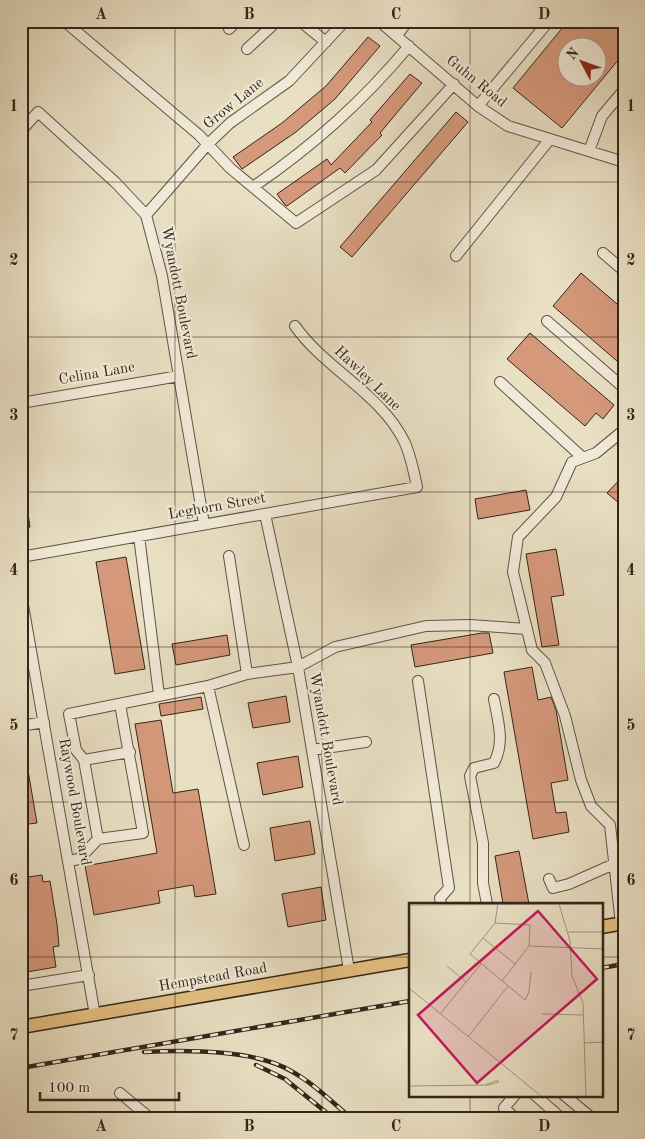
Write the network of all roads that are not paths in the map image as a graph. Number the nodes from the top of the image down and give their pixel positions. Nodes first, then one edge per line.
1 (64, 21) edge
2 (237, 21) edge
3 (277, 21) edge
4 (300, 21) edge
5 (346, 21) edge
6 (379, 21) edge
7 (408, 21) edge
8 (549, 21) edge
9 (229, 29) dead end
10 (397, 36) junction
11 (326, 42) junction
12 (410, 46) junction
13 (247, 49) dead end
14 (454, 84) junction
15 (624, 90) edge
16 (478, 106) junction
17 (21, 132) edge
18 (550, 139) junction
19 (207, 146) junction
20 (589, 151) junction
21 (624, 162) edge
22 (253, 187) junction
23 (146, 215) junction
24 (603, 253) dead end
25 (456, 256) dead end
26 (624, 271) edge
27 (547, 321) dead end
28 (295, 326) dead end
29 (179, 376) junction
30 (500, 382) dead end
31 (624, 388) edge
32 (21, 403) edge
33 (624, 430) edge
34 (582, 458) junction
35 (417, 487) joint
36 (265, 514) junction
37 (204, 524) junction
38 (138, 536) junction
39 (229, 556) dead end
40 (21, 557) edge
41 (21, 594) edge
42 (527, 629) junction
43 (298, 667) junction
44 (247, 674) junction
45 (418, 681) dead end
46 (208, 686) junction
47 (159, 695) junction
48 (494, 699) dead end
49 (120, 704) junction
50 (44, 722) junction
51 (21, 726) edge
52 (366, 742) dead end
53 (312, 750) junction
54 (130, 752) junction
55 (84, 760) junction
56 (98, 839) junction
57 (244, 845) dead end
58 (69, 861) junction
59 (614, 864) junction
60 (549, 879) dead end
61 (441, 903) edge
62 (487, 903) edge
63 (622, 923) edge
64 (602, 927) edge
65 (409, 960) edge
66 (350, 970) junction
67 (89, 975) junction
68 (21, 986) edge
69 (95, 1015) junction
70 (21, 1027) edge
71 (120, 1092) dead end
72 (513, 1096) edge
73 (536, 1096) edge
74 (565, 1096) edge
75 (150, 1118) edge
76 (515, 1118) edge
77 (561, 1118) edge
78 (592, 1118) edge

1 - 19 street
2 - 9 street
3 - 13 street
4 - 11 street
5 - 11 street, Grow Lane
6 - 10 street, Guhn Road
7 - 10 street
8 - 16 street
10 - 12 street, Guhn Road
11 - 19 street, Grow Lane
12 - 14 street, Guhn Road
12 - 22 street
14 - 16 street, Guhn Road
14 - 22 street
15 - 20 street
16 - 18 street, Guhn Road
17 - 23 street, Wyandott Boulevard
18 - 20 street, Guhn Road
18 - 25 street
19 - 22 street
19 - 23 street, Grow Lane
20 - 21 street, Guhn Road
23 - 29 street, Wyandott Boulevard
24 - 26 street
27 - 31 street
28 - 35 street, Hawley Lane
29 - 32 street, Celina Lane
29 - 37 street, Wyandott Boulevard
30 - 34 street
33 - 34 street
34 - 42 street
35 - 36 street, Leghorn Street
36 - 37 street, Leghorn Street
36 - 43 street, Wyandott Boulevard
37 - 38 street, Leghorn Street
38 - 40 street, Leghorn Street
38 - 47 street
39 - 44 street
41 - 50 street, Raywood Boulevard
42 - 43 street
42 - 59 street
43 - 44 street
43 - 53 street, Wyandott Boulevard
44 - 46 street
45 - 61 street
46 - 47 street
46 - 57 street
47 - 49 street
48 - 62 street
49 - 54 street
49 - 55 street
50 - 51 street
50 - 58 street, Raywood Boulevard
52 - 53 street
53 - 66 street, Wyandott Boulevard
54 - 55 street
54 - 56 street
55 - 56 street
56 - 58 street
58 - 67 street, Raywood Boulevard
59 - 60 street
59 - 63 street
63 - 64 main road
65 - 66 main road, Hempstead Road
66 - 69 main road, Hempstead Road
67 - 68 street
67 - 69 street, Raywood Boulevard
69 - 70 main road, Hempstead Road
71 - 75 street
72 - 76 street
73 - 77 street
74 - 78 street

